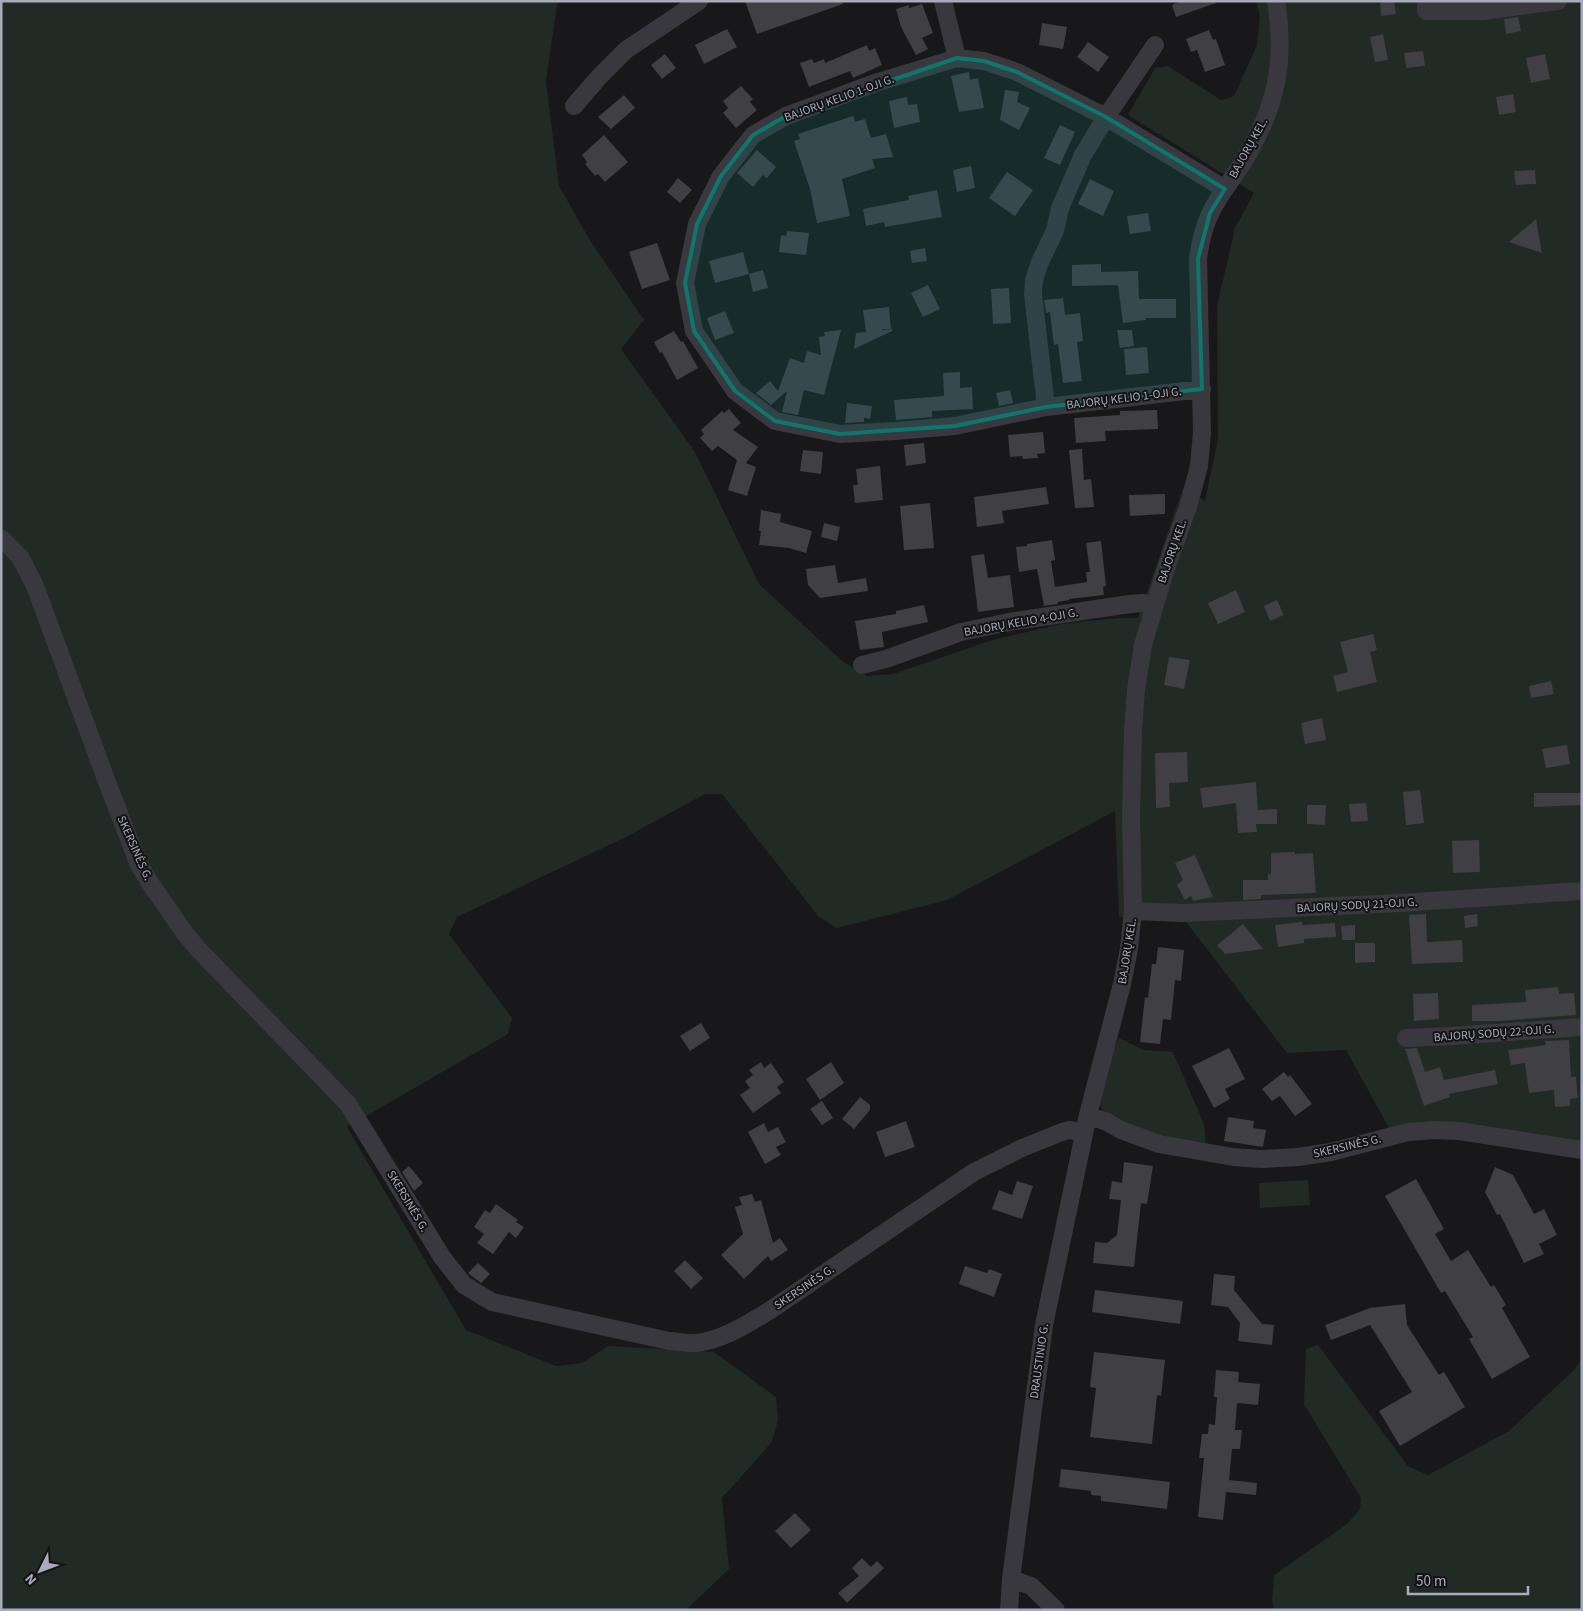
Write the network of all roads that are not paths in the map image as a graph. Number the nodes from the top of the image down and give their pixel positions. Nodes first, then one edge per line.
1 (699, 1) edge
2 (943, 1) edge
3 (1276, 1) edge
4 (1426, 1) edge
5 (1558, 1) edge
6 (1155, 45) dead end
7 (957, 58) junction
8 (574, 106) dead end
9 (1106, 117) junction
10 (1225, 190) junction
11 (1202, 389) junction
12 (1046, 407) junction
13 (1, 538) edge
14 (1154, 605) junction
15 (862, 665) dead end
16 (1582, 891) edge
17 (1133, 911) junction
18 (1582, 1027) edge
19 (1406, 1038) dead end
20 (1088, 1115) junction
21 (1084, 1133) junction
22 (1582, 1150) edge
23 (1011, 1579) junction
24 (1010, 1610) edge
25 (1056, 1610) edge

1 - 8 street
2 - 7 street
3 - 10 street, BAJORŲ KEL.
4 - 5 street
6 - 9 street
7 - 9 street, BAJORŲ KELIO 1-OJI G.
7 - 12 street, BAJORŲ KELIO 1-OJI G.
9 - 10 street, BAJORŲ KELIO 1-OJI G.
9 - 12 street
10 - 11 street, BAJORŲ KEL.
11 - 12 street, BAJORŲ KELIO 1-OJI G.
11 - 14 street, BAJORŲ KEL.
13 - 21 street, SKERSINĖS G.
14 - 15 street, BAJORŲ KELIO 4-OJI G.
14 - 17 street, BAJORŲ KEL.
16 - 17 street, BAJORŲ SODŲ 21-OJI G.
17 - 20 street, BAJORŲ KEL.
18 - 19 street, BAJORŲ SODŲ 22-OJI G.
20 - 21 street, DRAUSTINIO G.
20 - 22 street, SKERSINĖS G.
21 - 23 street, DRAUSTINIO G.
23 - 24 street, DRAUSTINIO G.
23 - 25 street

